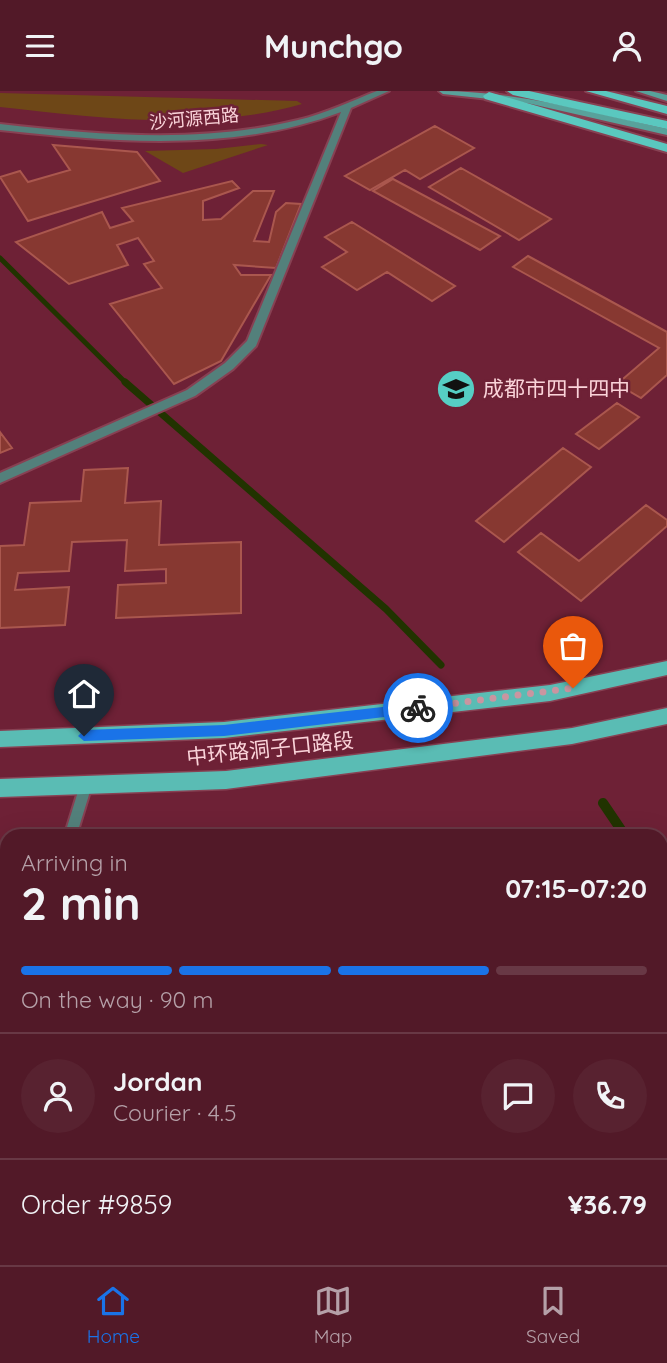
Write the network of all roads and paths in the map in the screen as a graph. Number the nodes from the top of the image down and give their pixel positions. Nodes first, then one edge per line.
1 (385, 91) edge
2 (443, 91) edge
3 (513, 91) edge
4 (592, 91) edge
5 (640, 91) edge
6 (489, 96) junction
7 (667, 98) edge
8 (348, 105) junction
9 (667, 110) edge
10 (667, 125) edge
11 (0, 127) edge
12 (667, 132) edge
13 (667, 148) edge
14 (0, 478) edge
15 (667, 668) edge
16 (667, 716) edge
17 (0, 739) edge
18 (86, 785) junction
19 (0, 788) edge
20 (72, 829) edge

1 - 8 street, 沙河源西路
2 - 6 main road
3 - 10 highway
4 - 9 highway
5 - 7 main road
6 - 12 main road
6 - 13 highway
8 - 11 street, 沙河源西路
8 - 14 street
15 - 17 main road, 中环路洞子口路段
16 - 18 main road, 中环路洞子口路段
18 - 19 main road, 中环路洞子口路段
18 - 20 lane

